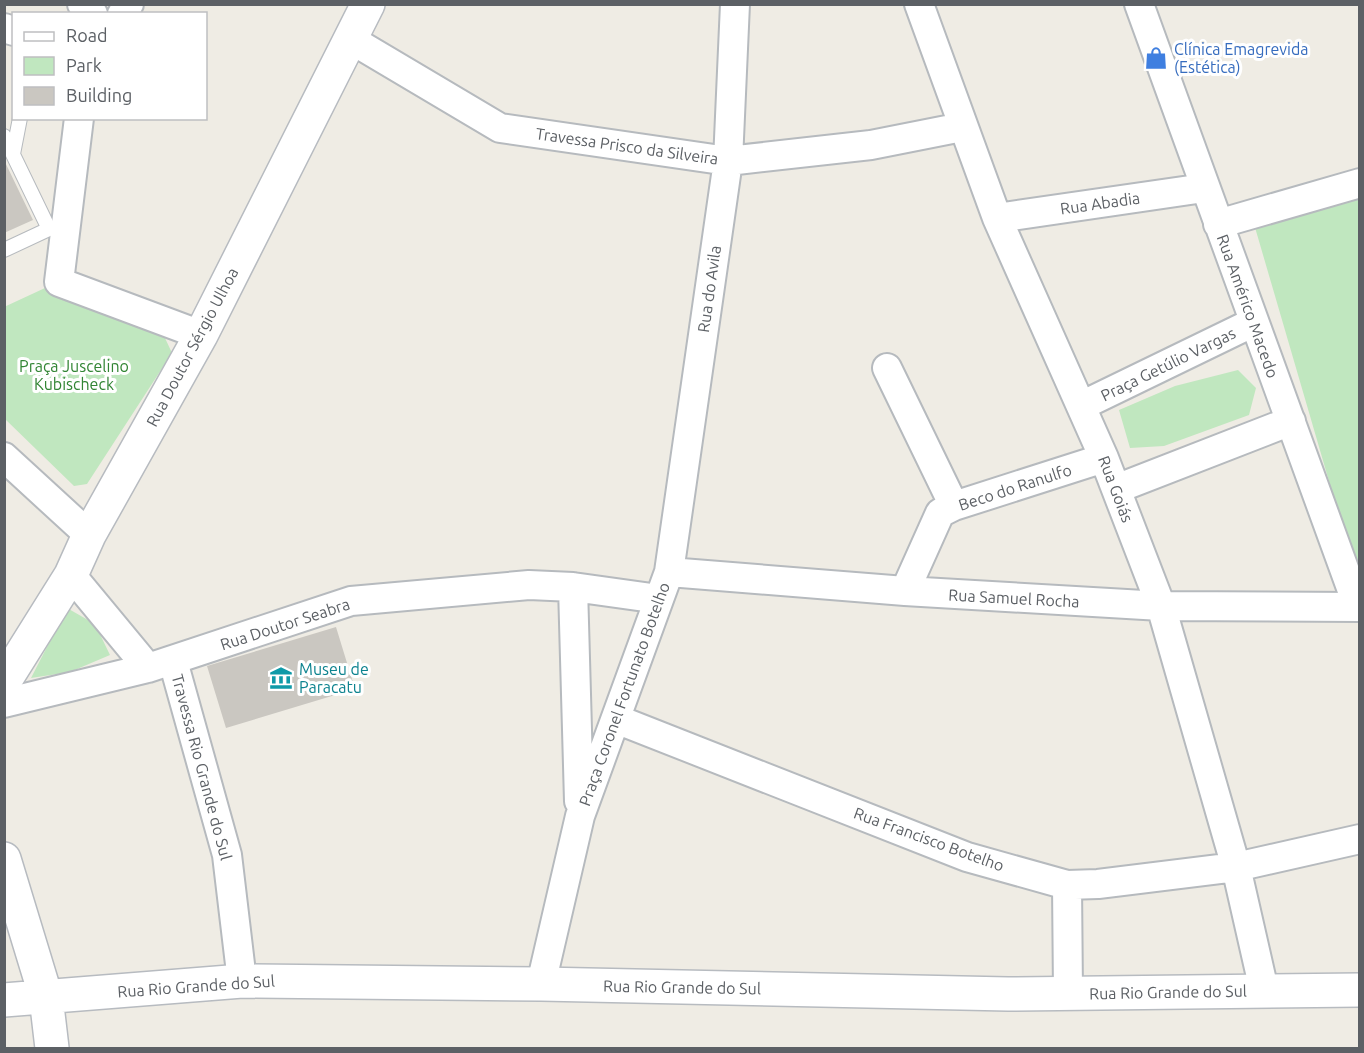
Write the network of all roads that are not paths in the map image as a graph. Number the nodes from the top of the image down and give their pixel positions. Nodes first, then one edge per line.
1 (368, 4) edge
2 (735, 4) edge
3 (920, 4) edge
4 (1139, 4) edge
5 (350, 39) junction
6 (20, 120) edge
7 (79, 120) edge
8 (962, 127) junction
9 (4, 136) edge
10 (13, 154) junction
11 (728, 160) junction
12 (1359, 183) edge
13 (1204, 188) junction
14 (997, 219) junction
15 (1218, 224) junction
16 (4, 250) edge
17 (1254, 322) junction
18 (201, 335) junction
19 (887, 368) dead end
20 (1081, 406) junction
21 (1291, 421) junction
22 (4, 457) edge
23 (1104, 458) junction
24 (1116, 489) junction
25 (954, 506) junction
26 (89, 535) junction
27 (669, 572) junction
28 (71, 575) junction
29 (573, 587) junction
30 (905, 591) junction
31 (659, 599) junction
32 (1161, 606) junction
33 (1359, 607) edge
34 (161, 665) junction
35 (4, 682) edge
36 (4, 703) edge
37 (616, 719) junction
38 (580, 816) junction
39 (1359, 839) edge
40 (4, 859) edge
41 (1236, 867) junction
42 (1067, 885) junction
43 (242, 981) junction
44 (541, 984) junction
45 (1264, 990) junction
46 (1359, 990) edge
47 (1068, 993) junction
48 (46, 997) junction
49 (4, 1000) edge
50 (52, 1048) edge

1 - 5 street, Rua Doutor Sérgio Ulhoa
2 - 11 street, Rua do Avila
3 - 8 street, Rua Goiás
4 - 13 street, Rua Américo Macedo
5 - 11 street, Travessa Prisco da Silveira
5 - 18 street, Rua Doutor Sérgio Ulhoa
6 - 10 lane
7 - 18 street
8 - 11 street, Travessa Prisco da Silveira
8 - 14 street, Rua Goiás
9 - 10 lane
10 - 16 lane
11 - 27 street, Rua do Avila
12 - 15 street
13 - 14 street, Rua Abadia
13 - 15 street, Rua Américo Macedo
14 - 20 street, Rua Goiás
15 - 17 street, Rua Américo Macedo
17 - 20 street, Praça Getúlio Vargas
17 - 21 street, Rua Américo Macedo
18 - 26 street, Rua Doutor Sérgio Ulhoa
19 - 25 street
20 - 23 street, Rua Goiás
21 - 24 street
21 - 33 street, Rua Américo Macedo
22 - 26 street
23 - 24 street, Rua Goiás
23 - 25 street, Beco do Ranulfo
24 - 32 street, Rua Goiás
25 - 30 street, Beco do Ranulfo
26 - 28 street, Rua Doutor Sérgio Ulhoa
27 - 30 street, Rua Samuel Rocha
27 - 31 street, Praça Coronel Fortunato Botelho
28 - 34 street
28 - 35 street, Rua Doutor Sérgio Ulhoa
29 - 31 street, Rua Doutor Seabra
29 - 34 street, Rua Doutor Seabra
29 - 38 street, Praça Coronel Fortunato Botelho
30 - 32 street, Rua Samuel Rocha
31 - 37 street, Praça Coronel Fortunato Botelho
32 - 33 street, Rua Samuel Rocha
32 - 41 street, Rua Goiás
34 - 36 street, Rua Doutor Seabra
34 - 43 street, Travessa Rio Grande do Sul
37 - 38 street, Praça Coronel Fortunato Botelho
37 - 42 street, Rua Francisco Botelho
38 - 44 street, Praça Coronel Fortunato Botelho
39 - 41 street, Rua Francisco Botelho
40 - 48 street
41 - 42 street, Rua Francisco Botelho
41 - 45 street, Rua Goiás
42 - 47 street
43 - 44 street, Rua Rio Grande do Sul
43 - 48 street, Rua Rio Grande do Sul
44 - 47 street, Rua Rio Grande do Sul
45 - 46 street, Rua Rio Grande do Sul
45 - 47 street, Rua Rio Grande do Sul
48 - 49 street, Rua Rio Grande do Sul
48 - 50 street

